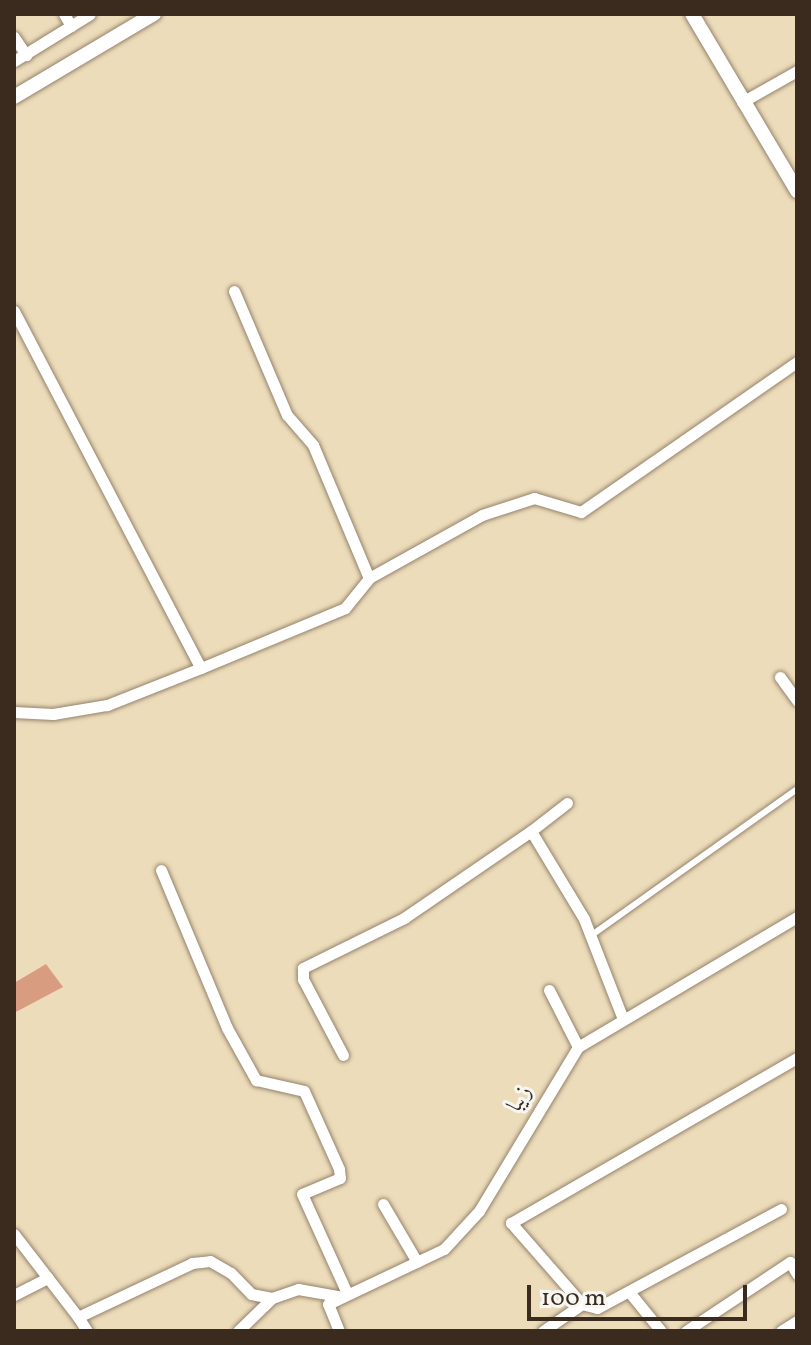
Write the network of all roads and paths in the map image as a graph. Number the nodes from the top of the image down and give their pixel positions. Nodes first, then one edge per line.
1 (64, 14) edge
2 (90, 14) edge
3 (154, 14) edge
4 (692, 14) edge
5 (71, 26) junction
6 (14, 37) edge
7 (26, 55) junction
8 (14, 61) edge
9 (797, 71) edge
10 (14, 97) edge
11 (742, 102) junction
12 (797, 191) edge
13 (234, 291) dead end
14 (14, 311) edge
15 (797, 362) edge
16 (369, 578) junction
17 (201, 668) junction
18 (780, 677) dead end
19 (797, 700) edge
20 (14, 712) edge
21 (797, 789) edge
22 (567, 803) dead end
23 (531, 831) junction
24 (161, 870) dead end
25 (797, 917) edge
26 (589, 937) junction
27 (549, 990) dead end
28 (623, 1019) junction
29 (578, 1047) junction
30 (343, 1055) dead end
31 (797, 1058) edge
32 (383, 1204) dead end
33 (781, 1209) dead end
34 (14, 1234) edge
35 (417, 1262) junction
36 (797, 1274) edge
37 (48, 1278) junction
38 (342, 1293) junction
39 (630, 1293) junction
40 (14, 1295) edge
41 (272, 1298) junction
42 (582, 1304) junction
43 (78, 1317) junction
44 (797, 1321) edge
45 (87, 1331) edge
46 (238, 1331) edge
47 (339, 1331) edge
48 (543, 1331) edge
49 (661, 1331) edge
50 (686, 1331) edge
51 (781, 1331) edge

1 - 5 street
2 - 5 street
3 - 10 street
4 - 11 street
5 - 7 street
6 - 7 street
7 - 8 street
9 - 11 street
11 - 12 street
13 - 16 street
14 - 17 street
15 - 16 street
16 - 17 street
17 - 20 street
18 - 19 street
21 - 26 lane
22 - 23 street
23 - 26 street
23 - 30 street
24 - 38 street
25 - 28 street, زیبا
26 - 28 street
27 - 29 street
28 - 29 street, زیبا
29 - 35 street, زیبا
31 - 42 street
32 - 35 street
33 - 39 street
34 - 37 street
35 - 38 street, زیبا
36 - 50 street
37 - 40 street
37 - 43 street
38 - 41 street
38 - 47 street
39 - 42 street
39 - 49 street
41 - 43 street
41 - 46 street
42 - 48 street
43 - 45 street
44 - 51 street

